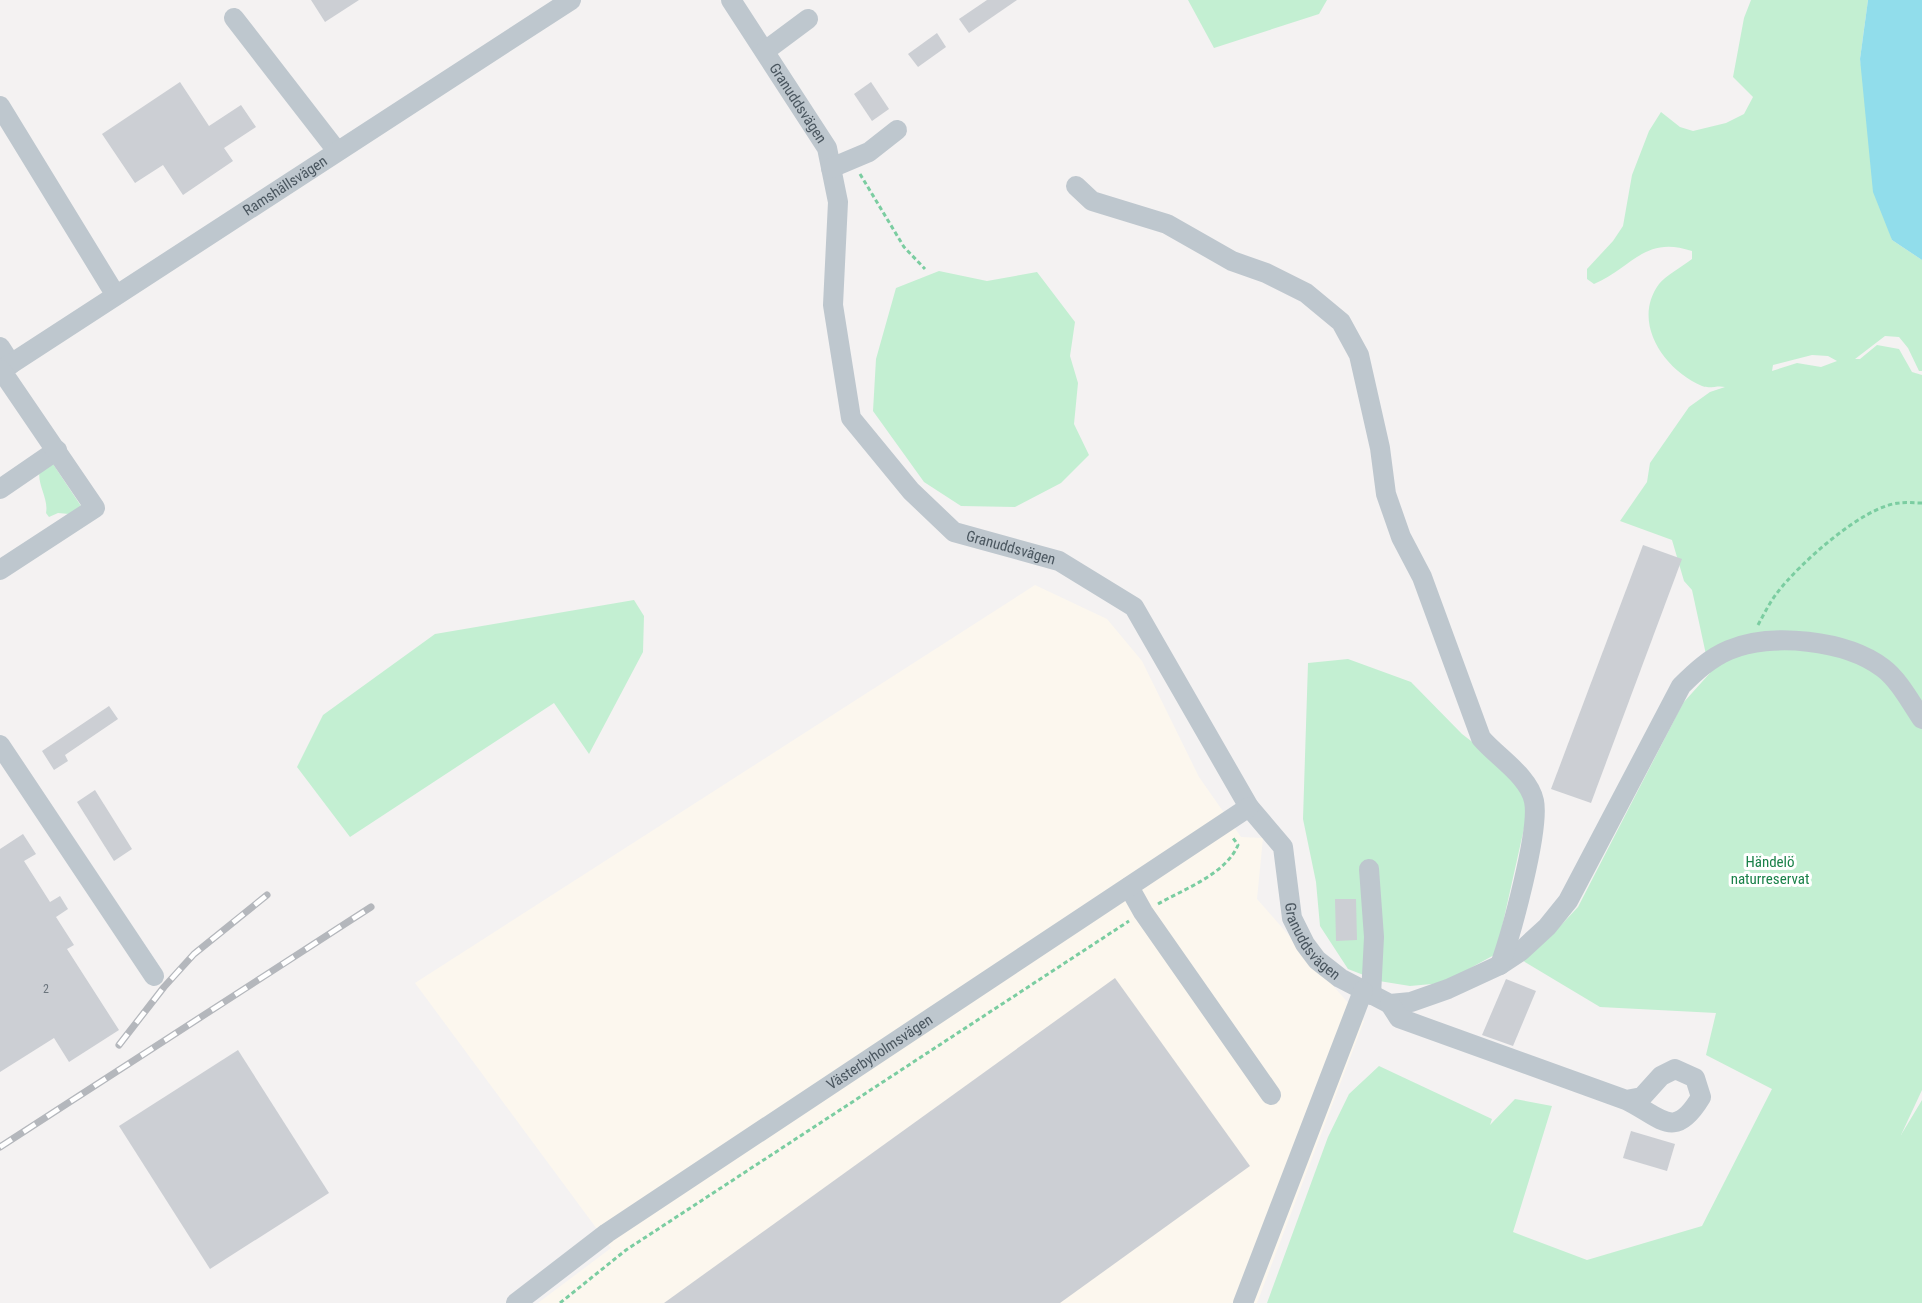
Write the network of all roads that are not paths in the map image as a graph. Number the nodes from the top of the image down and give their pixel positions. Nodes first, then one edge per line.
1 (731, 0) edge
2 (568, 1) edge
3 (234, 18) dead end
4 (808, 19) dead end
5 (765, 51) junction
6 (0, 106) edge
7 (897, 130) dead end
8 (337, 151) junction
9 (831, 168) junction
10 (1076, 186) dead end
11 (115, 294) junction
12 (3, 363) edge
13 (57, 450) junction
14 (0, 489) edge
15 (0, 570) edge
16 (1922, 719) edge
17 (0, 745) edge
18 (1249, 807) junction
19 (1369, 868) dead end
20 (1129, 887) junction
21 (1500, 965) junction
22 (154, 976) dead end
23 (1367, 993) junction
24 (1390, 1004) junction
25 (1271, 1095) dead end
26 (1626, 1100) dead end
27 (516, 1303) edge
28 (1244, 1303) edge

1 - 5 street, Granuddsvägen
2 - 8 street, Ramshällsvägen
3 - 8 street
4 - 5 street
5 - 9 street, Granuddsvägen
6 - 11 street
7 - 9 street
8 - 11 street, Ramshällsvägen
9 - 18 street, Granuddsvägen
10 - 21 street
11 - 12 street, Ramshällsvägen
12 - 13 street
13 - 14 street
13 - 15 street
16 - 21 street
17 - 22 street
18 - 20 street, Västerbyholmsvägen
18 - 23 street, Granuddsvägen
19 - 23 street
20 - 25 street
20 - 27 street, Västerbyholmsvägen
21 - 24 street
23 - 24 street, Granuddsvägen
23 - 28 street
24 - 26 street, Granuddsvägen

